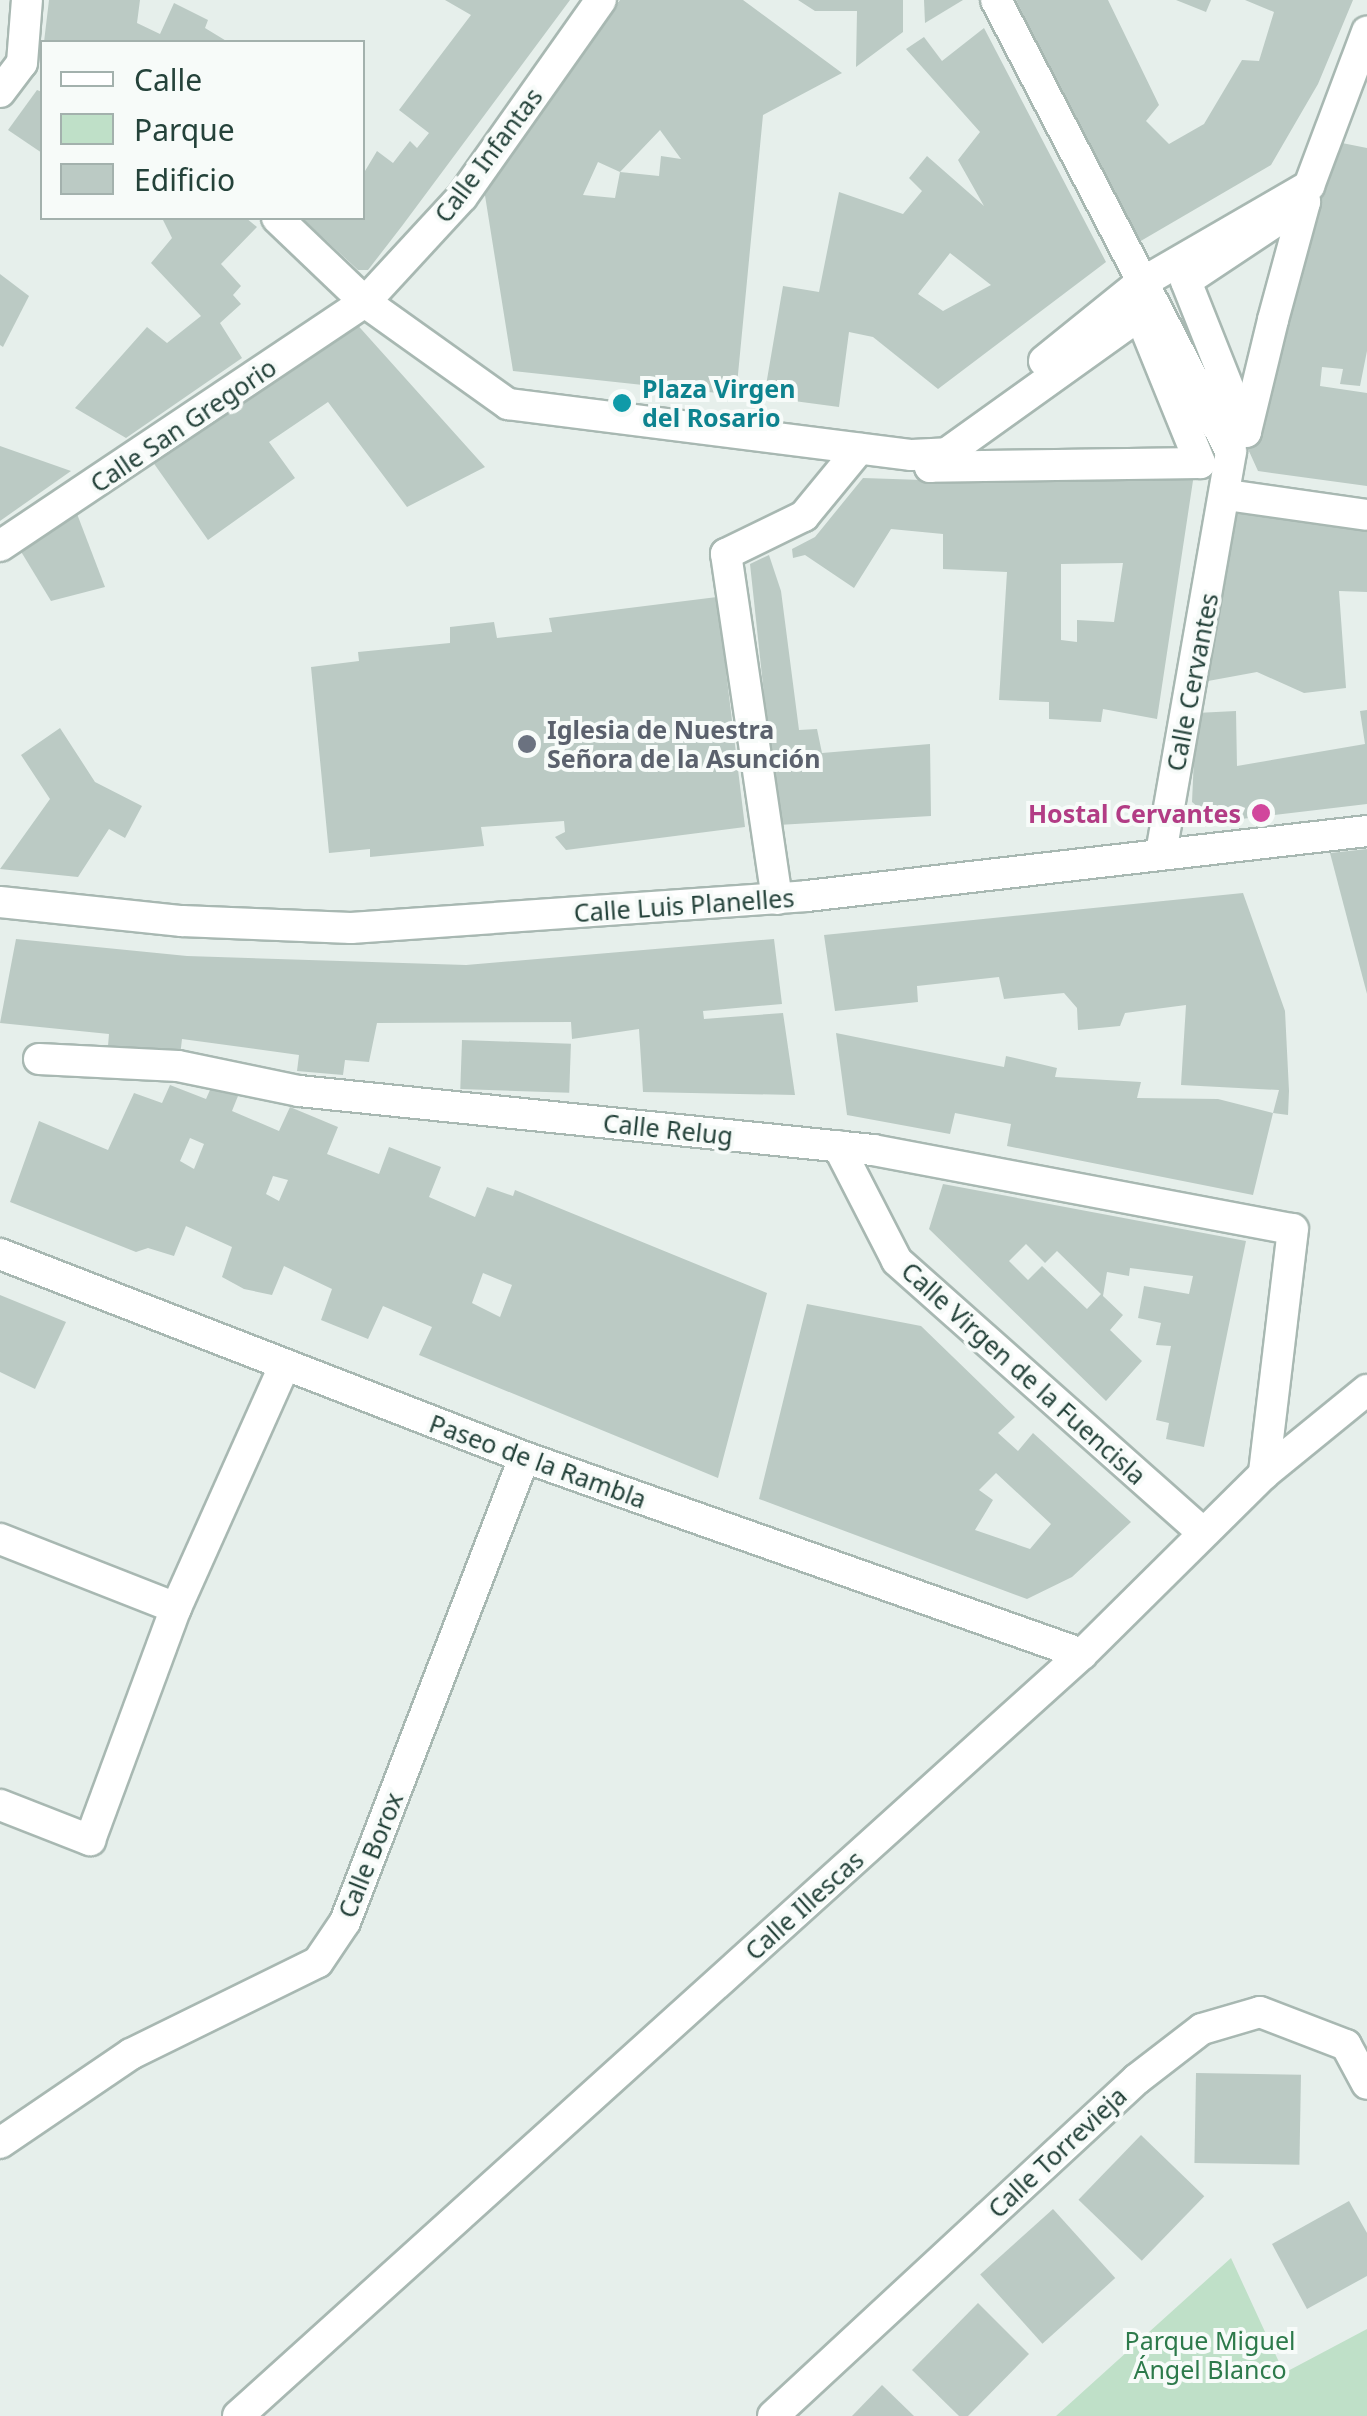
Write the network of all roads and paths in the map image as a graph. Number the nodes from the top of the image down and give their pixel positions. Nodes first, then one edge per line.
1 (27, 0) edge
2 (601, 0) edge
3 (996, 0) edge
4 (1367, 32) edge
5 (32, 67) edge
6 (0, 92) edge
7 (280, 220) edge
8 (1138, 284) junction
9 (365, 302) junction
10 (859, 449) junction
11 (1196, 451) junction
12 (948, 454) junction
13 (912, 455) junction
14 (1232, 474) junction
15 (1367, 515) edge
16 (0, 546) edge
17 (1367, 831) edge
18 (1160, 853) junction
19 (777, 898) junction
20 (0, 902) edge
21 (40, 1059) dead end
22 (838, 1146) junction
23 (0, 1254) edge
24 (284, 1366) junction
25 (1367, 1390) edge
26 (524, 1458) junction
27 (1264, 1474) junction
28 (1200, 1532) junction
29 (0, 1539) edge
30 (176, 1608) junction
31 (1082, 1654) junction
32 (0, 1805) edge
33 (1367, 2084) edge
34 (0, 2143) edge
35 (249, 2413) edge
36 (773, 2416) edge

1 - 5 street
2 - 9 street, Calle Infantas
3 - 8 street
4 - 8 street
5 - 6 street
7 - 9 street
8 - 13 street
8 - 14 street
9 - 10 street
9 - 16 street, Calle San Gregorio
10 - 13 street
10 - 19 street
11 - 12 street
11 - 12 street
11 - 14 street
12 - 13 street
14 - 14 street, Calle Cervantes
14 - 15 street
14 - 18 street, Calle Cervantes
17 - 18 street, Calle Luis Planelles
18 - 19 street, Calle Luis Planelles
19 - 20 street, Calle Luis Planelles
21 - 22 street, Calle Relug
22 - 27 street, Calle Relug
22 - 28 street, Calle Virgen de la Fuencisla
23 - 24 street, Paseo de la Rambla
24 - 26 street, Paseo de la Rambla
24 - 30 street
25 - 27 street, Calle Illescas
26 - 31 street, Paseo de la Rambla
26 - 34 street, Calle Borox
27 - 28 street, Calle Illescas
28 - 31 street, Calle Illescas
29 - 30 street
30 - 32 street
31 - 35 street, Calle Illescas
33 - 36 street, Calle Torrevieja

